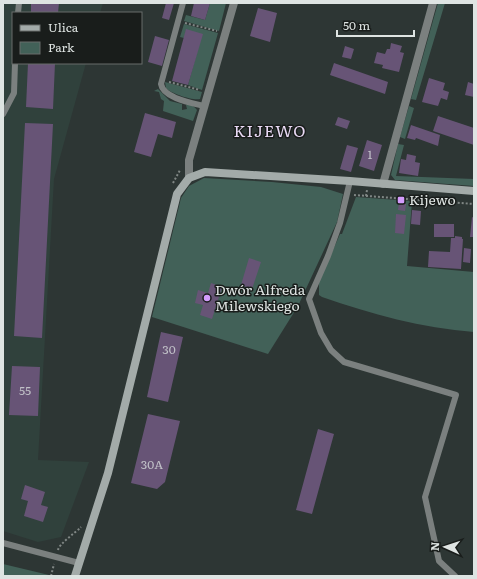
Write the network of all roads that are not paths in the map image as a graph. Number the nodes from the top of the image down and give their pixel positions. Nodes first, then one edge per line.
1 (183, 3) edge
2 (234, 3) edge
3 (433, 3) edge
4 (15, 64) edge
5 (204, 106) junction
6 (3, 114) edge
7 (189, 178) junction
8 (350, 181) junction
9 (382, 184) junction
10 (474, 191) edge
11 (3, 543) edge
12 (79, 563) junction
13 (75, 576) edge
14 (455, 576) edge

1 - 5 lane
2 - 5 street
3 - 9 street
4 - 6 lane
5 - 7 street
7 - 8 street
7 - 12 street
8 - 9 street
8 - 14 lane
9 - 10 street
11 - 12 lane
12 - 13 street

